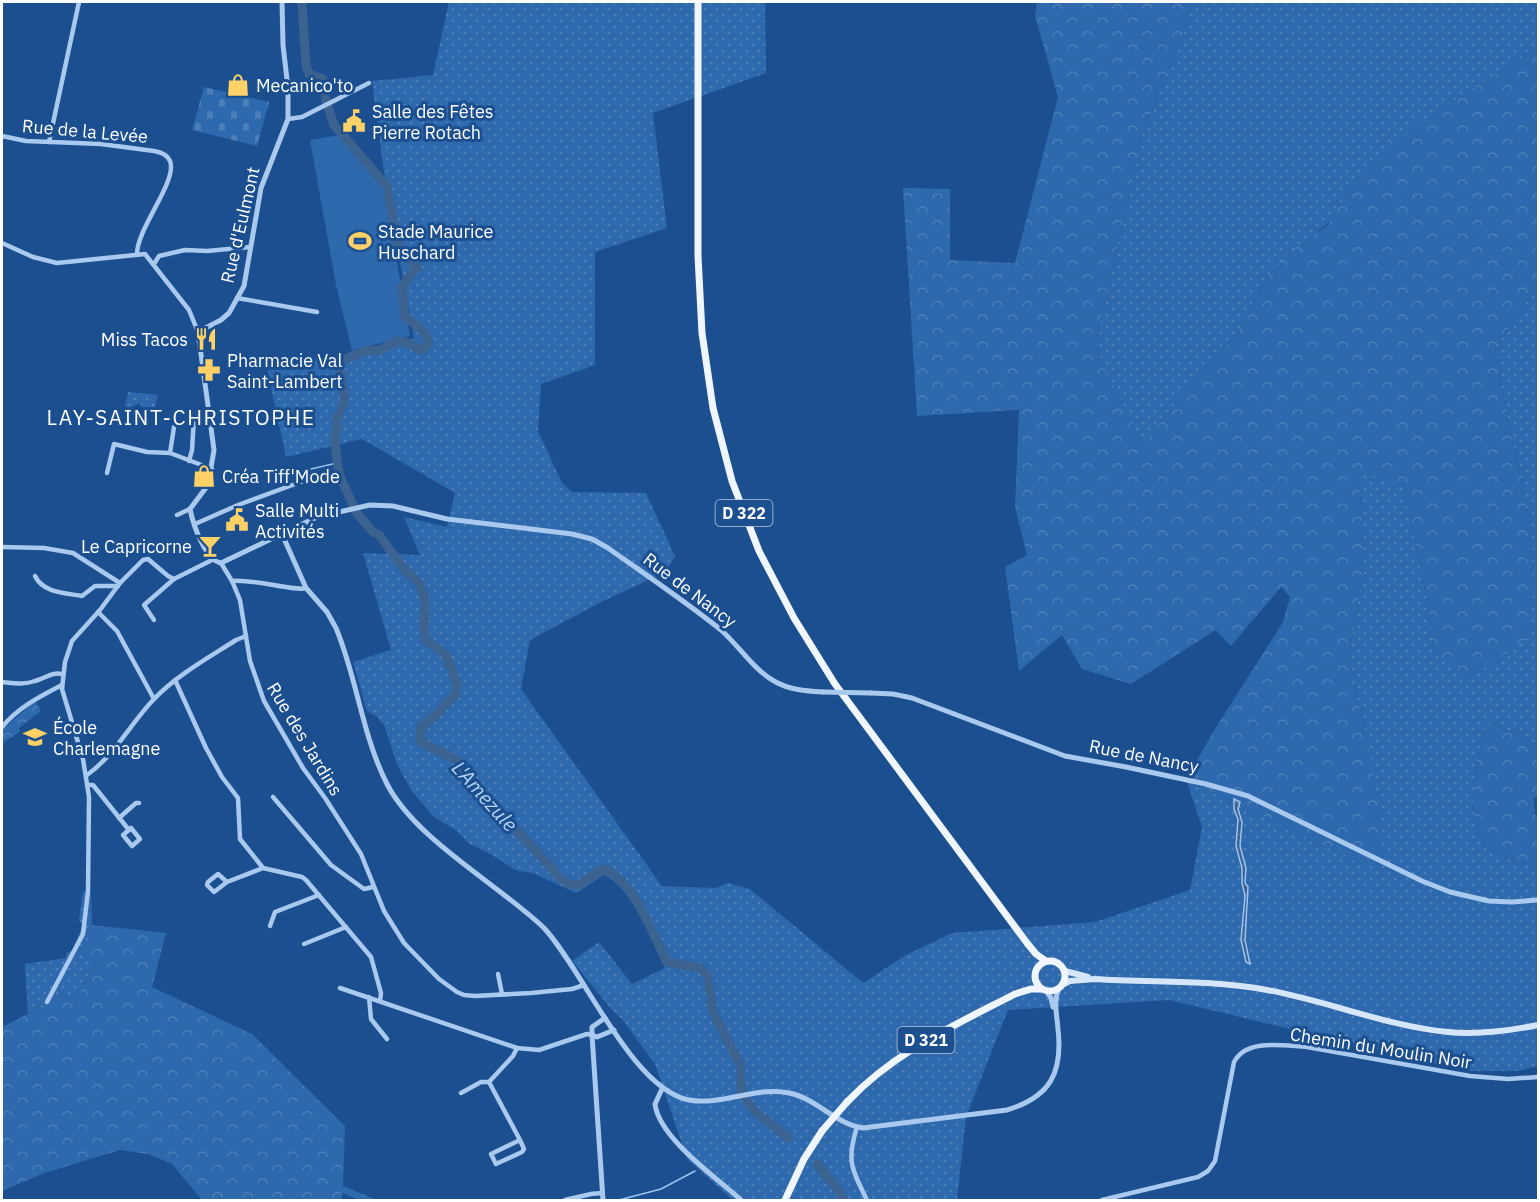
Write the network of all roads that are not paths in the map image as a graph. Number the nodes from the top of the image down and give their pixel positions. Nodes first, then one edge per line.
1 (79, 2) edge
2 (282, 2) edge
3 (698, 2) edge
4 (369, 84) dead end
5 (288, 119) junction
6 (2, 136) edge
7 (49, 142) junction
8 (3, 244) edge
9 (250, 248) junction
10 (2, 253) edge
11 (142, 254) junction
12 (159, 256) junction
13 (154, 264) junction
14 (237, 298) junction
15 (317, 312) dead end
16 (198, 332) junction
17 (194, 418) dead end
18 (174, 427) dead end
19 (171, 453) junction
20 (189, 461) junction
21 (212, 469) junction
22 (107, 473) dead end
23 (306, 480) dead end
24 (190, 509) junction
25 (177, 515) dead end
26 (195, 524) junction
27 (282, 534) junction
28 (2, 548) edge
29 (212, 560) junction
30 (221, 563) junction
31 (35, 576) dead end
32 (174, 579) junction
33 (232, 581) junction
34 (119, 585) junction
35 (306, 588) junction
36 (98, 612) junction
37 (154, 620) dead end
38 (246, 636) junction
39 (62, 674) junction
40 (175, 680) junction
41 (2, 682) edge
42 (62, 685) junction
43 (154, 699) junction
44 (2, 727) edge
45 (87, 775) junction
46 (88, 785) junction
47 (273, 796) dead end
48 (139, 803) dead end
49 (117, 816) junction
50 (110, 821) dead end
51 (129, 830) dead end
52 (263, 868) junction
53 (227, 882) dead end
54 (373, 887) junction
55 (319, 895) junction
56 (1539, 900) edge
57 (270, 926) dead end
58 (346, 927) junction
59 (1027, 943) junction
60 (304, 944) dead end
61 (1046, 960) junction
62 (1065, 971) junction
63 (1035, 973) junction
64 (498, 974) dead end
65 (1095, 979) junction
66 (584, 985) junction
67 (1061, 986) junction
68 (340, 988) dead end
69 (1043, 990) junction
70 (502, 994) junction
71 (1015, 994) junction
72 (369, 998) junction
73 (380, 1001) junction
74 (47, 1002) dead end
75 (605, 1018) junction
76 (1057, 1020) junction
77 (1539, 1025) edge
78 (614, 1030) junction
79 (592, 1035) junction
80 (387, 1039) dead end
81 (517, 1048) junction
82 (1539, 1077) edge
83 (489, 1082) junction
84 (662, 1089) junction
85 (461, 1092) dead end
86 (857, 1127) junction
87 (520, 1140) junction
88 (602, 1193) junction
89 (565, 1200) edge
90 (603, 1200) edge
91 (741, 1200) edge
92 (785, 1200) edge
93 (867, 1200) edge
94 (1102, 1200) edge

1 - 7 street
2 - 5 street, Rue d'Eulmont
3 - 59 main road, D 322
4 - 5 street
5 - 9 street, Rue d'Eulmont
6 - 7 street, Rue de la Levée
7 - 11 street, Rue de la Levée
8 - 10 street
8 - 11 street
9 - 12 street
9 - 14 street, Rue d'Eulmont
11 - 12 street
11 - 13 street
12 - 13 street
13 - 16 street
14 - 15 street
14 - 16 street, Rue d'Eulmont
16 - 21 street
17 - 20 street
18 - 19 street
19 - 20 street
19 - 22 street
20 - 21 street
21 - 24 street
23 - 26 street
24 - 25 street
24 - 26 street
26 - 29 street
27 - 30 street, Rue de Nancy
27 - 35 street
27 - 56 street, Rue de Nancy, bridge
28 - 34 street
29 - 30 street
29 - 32 street
30 - 33 street, Rue des Jardins
31 - 34 street
32 - 34 street
32 - 37 street
33 - 35 street
33 - 38 street, Rue des Jardins
34 - 36 street
35 - 66 street
36 - 39 street
36 - 43 street
38 - 40 street
38 - 54 street, Rue des Jardins
39 - 41 street
39 - 42 street
40 - 43 street
40 - 52 street
42 - 44 street
42 - 45 street
43 - 45 street
45 - 46 street
46 - 49 street
46 - 74 street
47 - 54 street
48 - 49 street
49 - 50 street
49 - 51 street
52 - 53 street
52 - 55 street
54 - 70 street, Rue des Jardins
55 - 57 street
55 - 58 street
58 - 60 street
58 - 73 street
59 - 61 main road, D 322
59 - 63 main road, D 322
61 - 62 main road
61 - 63 main road
62 - 65 main road
62 - 67 main road
63 - 69 main road
63 - 71 main road, D 321
64 - 70 street
65 - 67 main road
65 - 77 main road
66 - 70 street, Rue des Jardins
66 - 75 street
67 - 69 main road
67 - 76 street
68 - 72 street
69 - 71 main road, D 321
69 - 76 street
71 - 92 main road, D 321, bridge
72 - 73 street
72 - 80 street
73 - 81 street
75 - 78 street
75 - 79 street
76 - 86 street
78 - 79 street
78 - 84 street
79 - 81 street
79 - 88 street
81 - 83 street
82 - 94 street, Chemin du Moulin Noir
83 - 85 street
83 - 87 street
84 - 86 street
84 - 91 street
86 - 93 street
87 - 87 street
88 - 89 street
88 - 90 street

